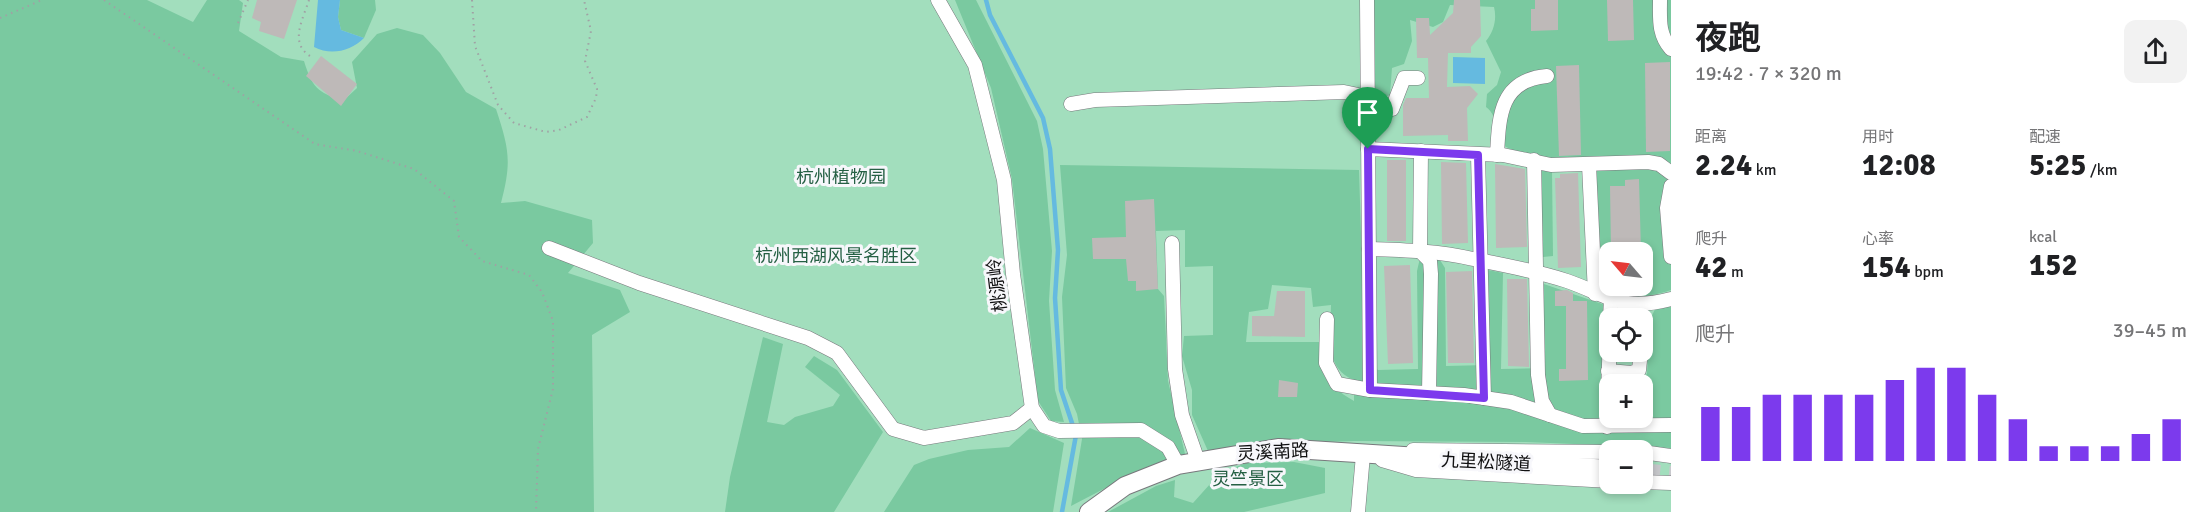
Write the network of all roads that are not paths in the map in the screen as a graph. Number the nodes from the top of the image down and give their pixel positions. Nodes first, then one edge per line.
1 (938, 0) edge
2 (1366, 0) edge
3 (1660, 0) edge
4 (1671, 49) edge
5 (1547, 76) dead end
6 (1419, 78) dead end
7 (1368, 97) junction
8 (1071, 104) dead end
9 (1368, 111) junction
10 (1368, 149) junction
11 (1420, 151) junction
12 (1478, 155) junction
13 (1497, 155) junction
14 (1534, 160) junction
15 (1589, 165) junction
16 (1671, 173) edge
17 (1671, 186) edge
18 (1172, 243) dead end
19 (549, 248) dead end
20 (1369, 249) junction
21 (1420, 251) junction
22 (1671, 256) edge
23 (1483, 261) junction
24 (1536, 274) junction
25 (1595, 294) junction
26 (1611, 299) junction
27 (1671, 299) edge
28 (1611, 308) edge
29 (1632, 308) edge
30 (1651, 308) edge
31 (1327, 319) dead end
32 (1608, 362) edge
33 (1640, 362) edge
34 (1608, 371) junction
35 (1608, 374) edge
36 (1370, 390) junction
37 (1428, 393) junction
38 (1484, 398) junction
39 (1032, 408) junction
40 (1550, 415) junction
41 (1671, 425) edge
42 (1653, 426) edge
43 (1599, 427) edge
44 (1599, 452) edge
45 (1653, 454) edge
46 (1363, 455) junction
47 (1671, 456) edge
48 (1198, 460) junction
49 (1178, 465) junction
50 (1599, 468) edge
51 (1599, 480) edge
52 (1653, 482) edge
53 (1671, 483) edge
54 (1089, 512) edge
55 (1358, 512) edge

1 - 39 street, 桃源岭
2 - 7 street
3 - 4 street
5 - 13 street
6 - 9 street
7 - 8 street
7 - 9 street
9 - 10 street
10 - 11 street
10 - 20 street
11 - 12 street
11 - 21 street
12 - 13 street
12 - 23 street
13 - 14 street
14 - 15 street
14 - 24 street
15 - 16 street
15 - 25 street
17 - 22 street
18 - 48 street
19 - 39 street
20 - 21 street
20 - 36 street
21 - 23 street
21 - 37 street
23 - 24 street
23 - 38 street
24 - 25 street
24 - 40 street
25 - 26 street
26 - 28 street
26 - 29 street
27 - 30 street
31 - 36 street
32 - 34 street
33 - 34 street
34 - 35 street
36 - 37 street
37 - 38 street
38 - 40 street
39 - 49 street
40 - 43 street
41 - 42 street
44 - 46 street
45 - 47 street
46 - 48 main road, 灵溪南路
46 - 50 main road, 九里松隧道
46 - 51 street
46 - 55 street
48 - 49 main road, 灵溪南路
49 - 54 main road, 灵溪南路
52 - 53 street

